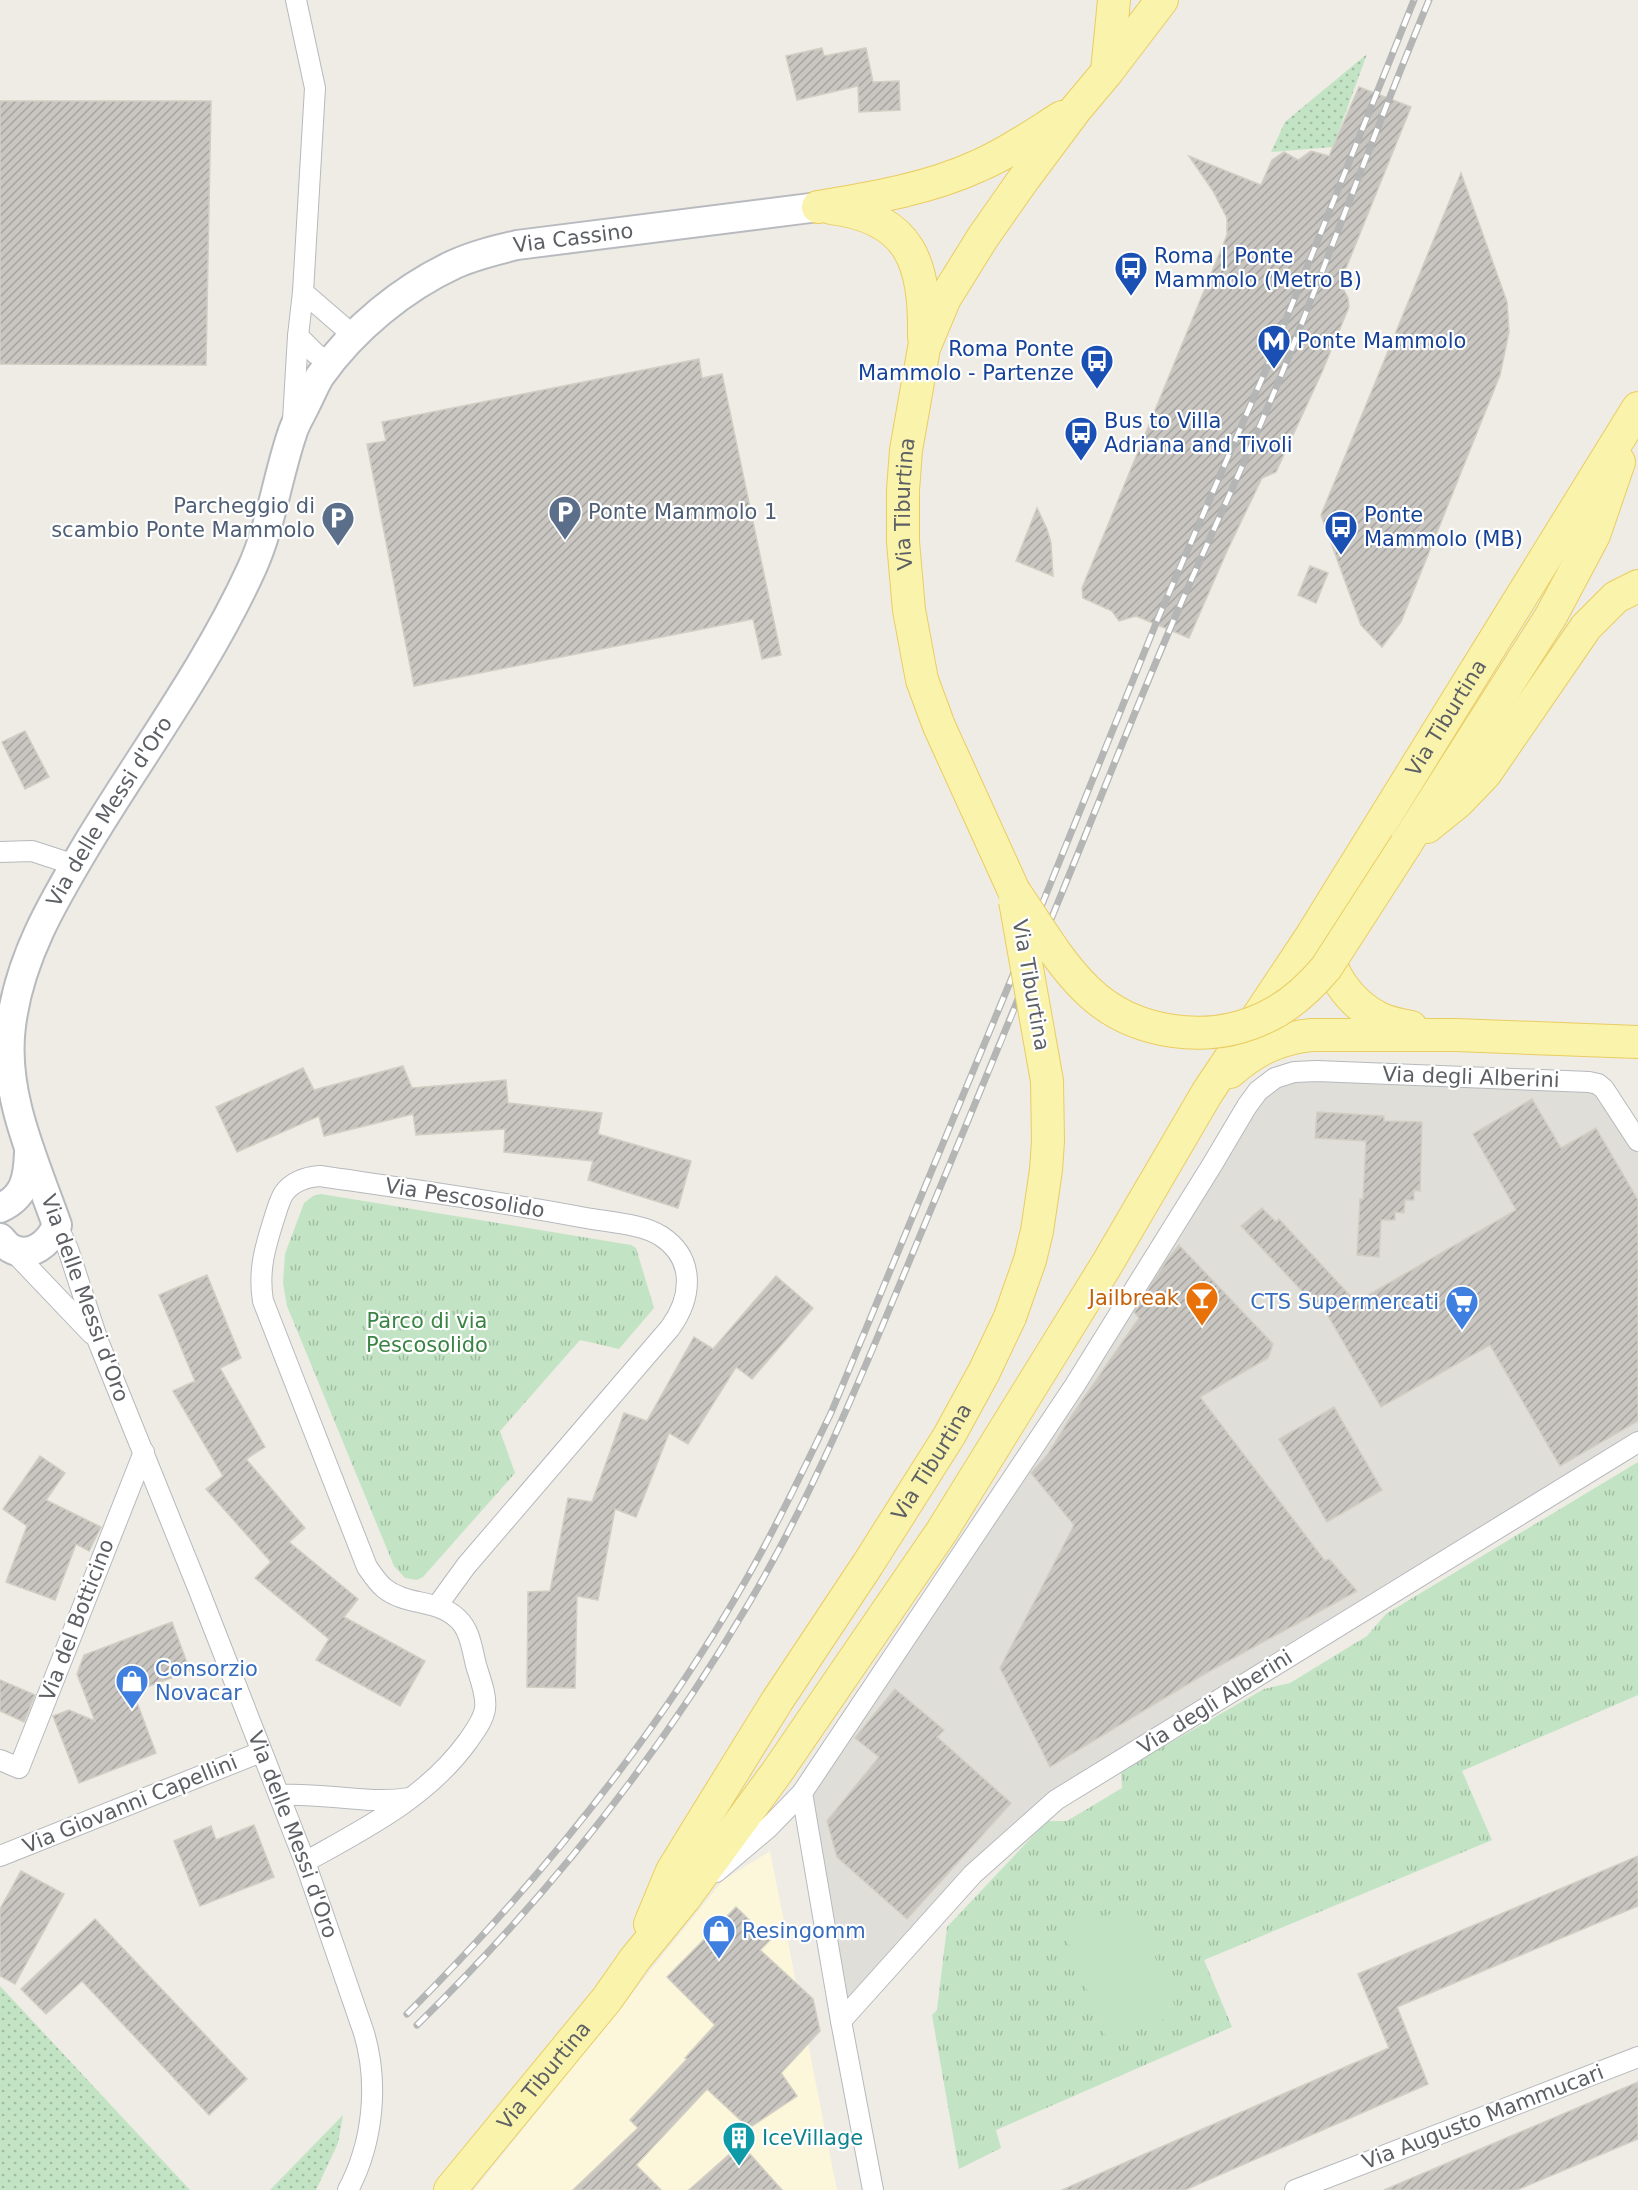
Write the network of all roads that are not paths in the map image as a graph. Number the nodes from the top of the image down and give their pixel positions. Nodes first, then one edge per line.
1 (296, 0) edge
2 (1114, 0) edge
3 (1162, 0) edge
4 (1107, 72) junction
5 (1076, 109) junction
6 (818, 207) junction
7 (303, 292) junction
8 (298, 336) junction
9 (354, 336) junction
10 (924, 348) junction
11 (331, 363) junction
12 (1637, 409) edge
13 (292, 432) junction
14 (1638, 586) edge
15 (1406, 844) junction
16 (0, 852) edge
17 (75, 865) junction
18 (1342, 887) junction
19 (1014, 891) junction
20 (1456, 1035) junction
21 (1638, 1042) edge
22 (1275, 1078) joint
23 (1207, 1093) junction
24 (1638, 1142) edge
25 (29, 1145) junction
26 (0, 1208) edge
27 (57, 1225) junction
28 (5, 1243) edge
29 (98, 1341) junction
30 (1638, 1442) edge
31 (144, 1452) junction
32 (436, 1606) junction
33 (261, 1752) junction
34 (0, 1760) edge
35 (802, 1793) junction
36 (279, 1795) junction
37 (410, 1798) junction
38 (0, 1856) edge
39 (305, 1862) junction
40 (684, 1899) junction
41 (635, 1959) junction
42 (842, 2021) junction
43 (1638, 2057) edge
44 (348, 2190) edge
45 (450, 2190) edge
46 (873, 2190) edge
47 (1295, 2190) edge

1 - 7 street
2 - 4 main road
3 - 4 main road, Via Tiburtina
4 - 5 main road, Via Tiburtina
5 - 6 main road
5 - 10 main road, Via Tiburtina
6 - 9 street, Via Cassino
6 - 10 main road
7 - 8 street
7 - 9 street
8 - 11 street
8 - 13 street
9 - 11 street, Via Cassino
10 - 19 main road, Via Tiburtina
11 - 13 street, Via Cassino
12 - 15 main road
12 - 18 main road, Via Tiburtina
13 - 17 street, Via delle Messi d'Oro
14 - 15 main road
15 - 19 main road, bridge
16 - 17 street
17 - 25 street, Via delle Messi d'Oro
18 - 20 main road
18 - 23 main road, Via Tiburtina
19 - 41 main road, Via Tiburtina, bridge
20 - 21 main road
20 - 23 main road
22 - 24 street, Via degli Alberini
22 - 35 street, Via Tiburtina
23 - 40 main road, Via Tiburtina
25 - 26 street
25 - 27 street, Via delle Messi d'Oro
27 - 28 street
27 - 29 street, Via delle Messi d'Oro
28 - 29 street
29 - 31 street, Via delle Messi d'Oro
30 - 42 street, Via degli Alberini
31 - 33 street, Via delle Messi d'Oro
31 - 34 street, Via del Botticino
32 - 32 street, Via Pescosolido
32 - 37 street, Via Pescosolido
33 - 36 street, Via delle Messi d'Oro
33 - 38 street, Via Giovanni Capellini
35 - 40 street, Via Tiburtina
35 - 42 street
36 - 37 street
36 - 39 street, Via delle Messi d'Oro
37 - 39 street, Via Pescosolido
39 - 44 street, Via delle Messi d'Oro
40 - 41 main road, Via Tiburtina
41 - 45 main road, Via Tiburtina
42 - 46 street
43 - 47 street, Via Augusto Mammucari

